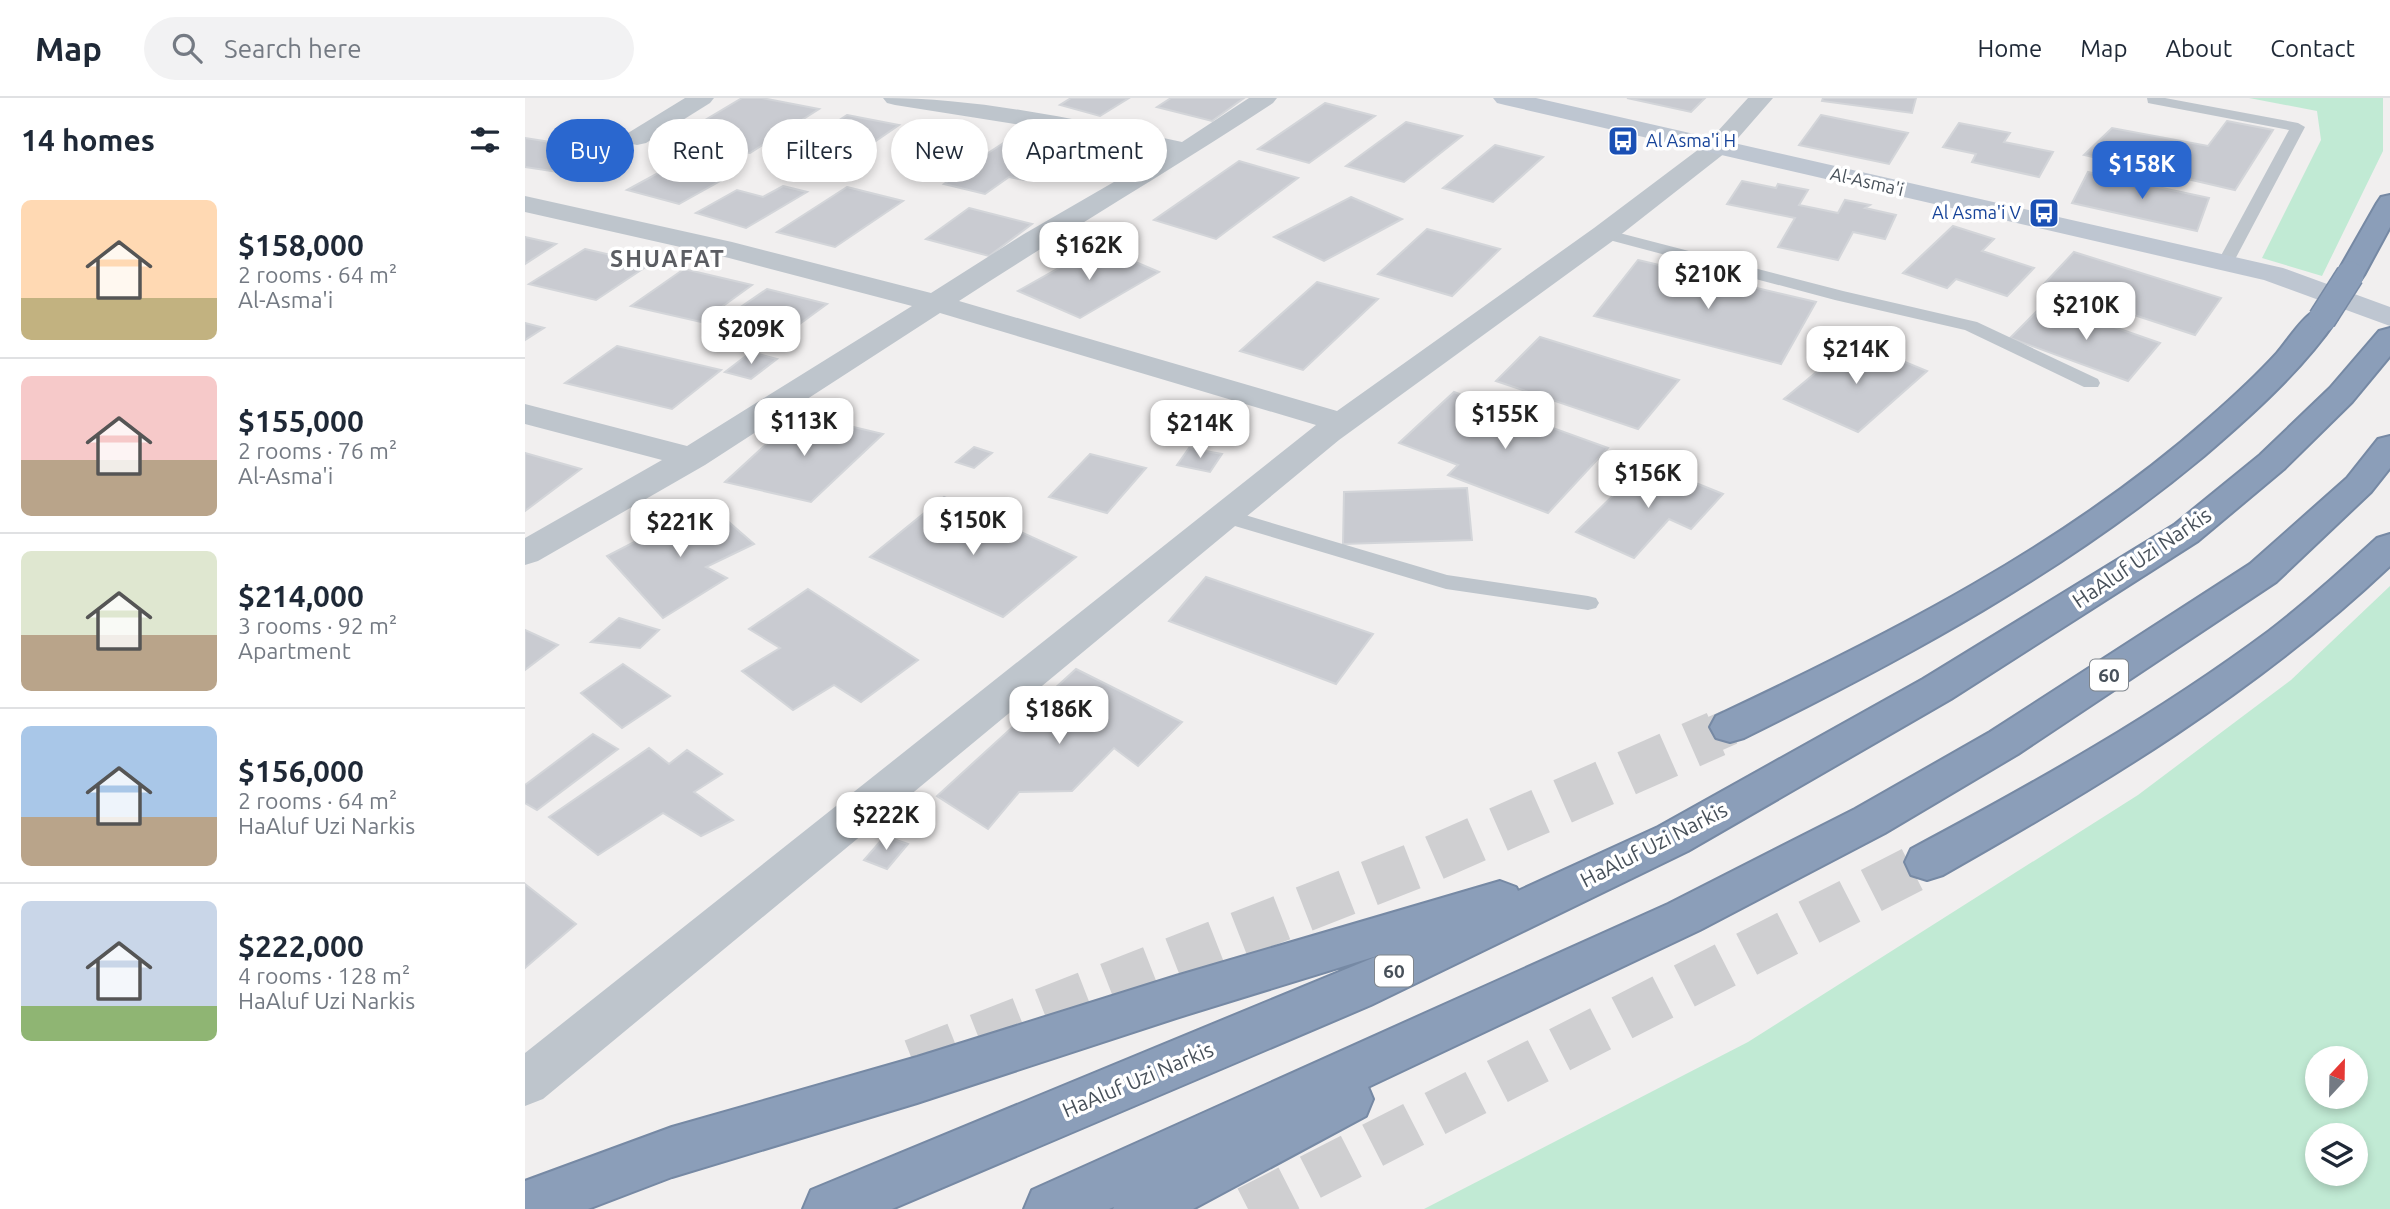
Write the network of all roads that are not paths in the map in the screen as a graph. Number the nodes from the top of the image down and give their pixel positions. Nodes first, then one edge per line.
1 (702, 98) edge
2 (895, 98) edge
3 (1265, 98) edge
4 (1505, 98) edge
5 (1761, 98) edge
6 (2153, 100) dead end
7 (637, 138) dead end
8 (1716, 148) junction
9 (1186, 150) junction
10 (2390, 202) edge
11 (525, 204) edge
12 (1604, 234) junction
13 (2225, 263) junction
14 (937, 301) junction
15 (2389, 333) edge
16 (2091, 383) dead end
17 (525, 414) edge
18 (1342, 423) junction
19 (2390, 446) edge
20 (692, 458) junction
21 (1225, 516) junction
22 (2390, 546) edge
23 (525, 553) edge
24 (1588, 603) dead end
25 (1937, 689) junction
26 (1730, 727) tunnel mouth
27 (1794, 860) junction
28 (1927, 862) tunnel mouth
29 (525, 1083) edge
30 (525, 1207) edge
31 (830, 1209) edge
32 (1051, 1209) edge
33 (1140, 1209) edge

1 - 7 street
2 - 9 street
3 - 9 street
4 - 8 street, Al-Asma'i
5 - 8 street
6 - 13 lane
8 - 12 street
8 - 13 street, Al-Asma'i
9 - 14 street
10 - 26 highway, bridge
11 - 14 street
12 - 16 lane
12 - 18 street
13 - 15 street, Al-Asma'i
14 - 18 street
14 - 20 street
15 - 25 highway, HaAluf Uzi Narkis / 60
17 - 20 street
18 - 21 street
19 - 27 highway, 60
20 - 23 street
21 - 24 lane
21 - 29 street
22 - 28 highway
25 - 30 highway
25 - 31 highway, HaAluf Uzi Narkis / 60
27 - 32 highway, 60
27 - 33 highway

